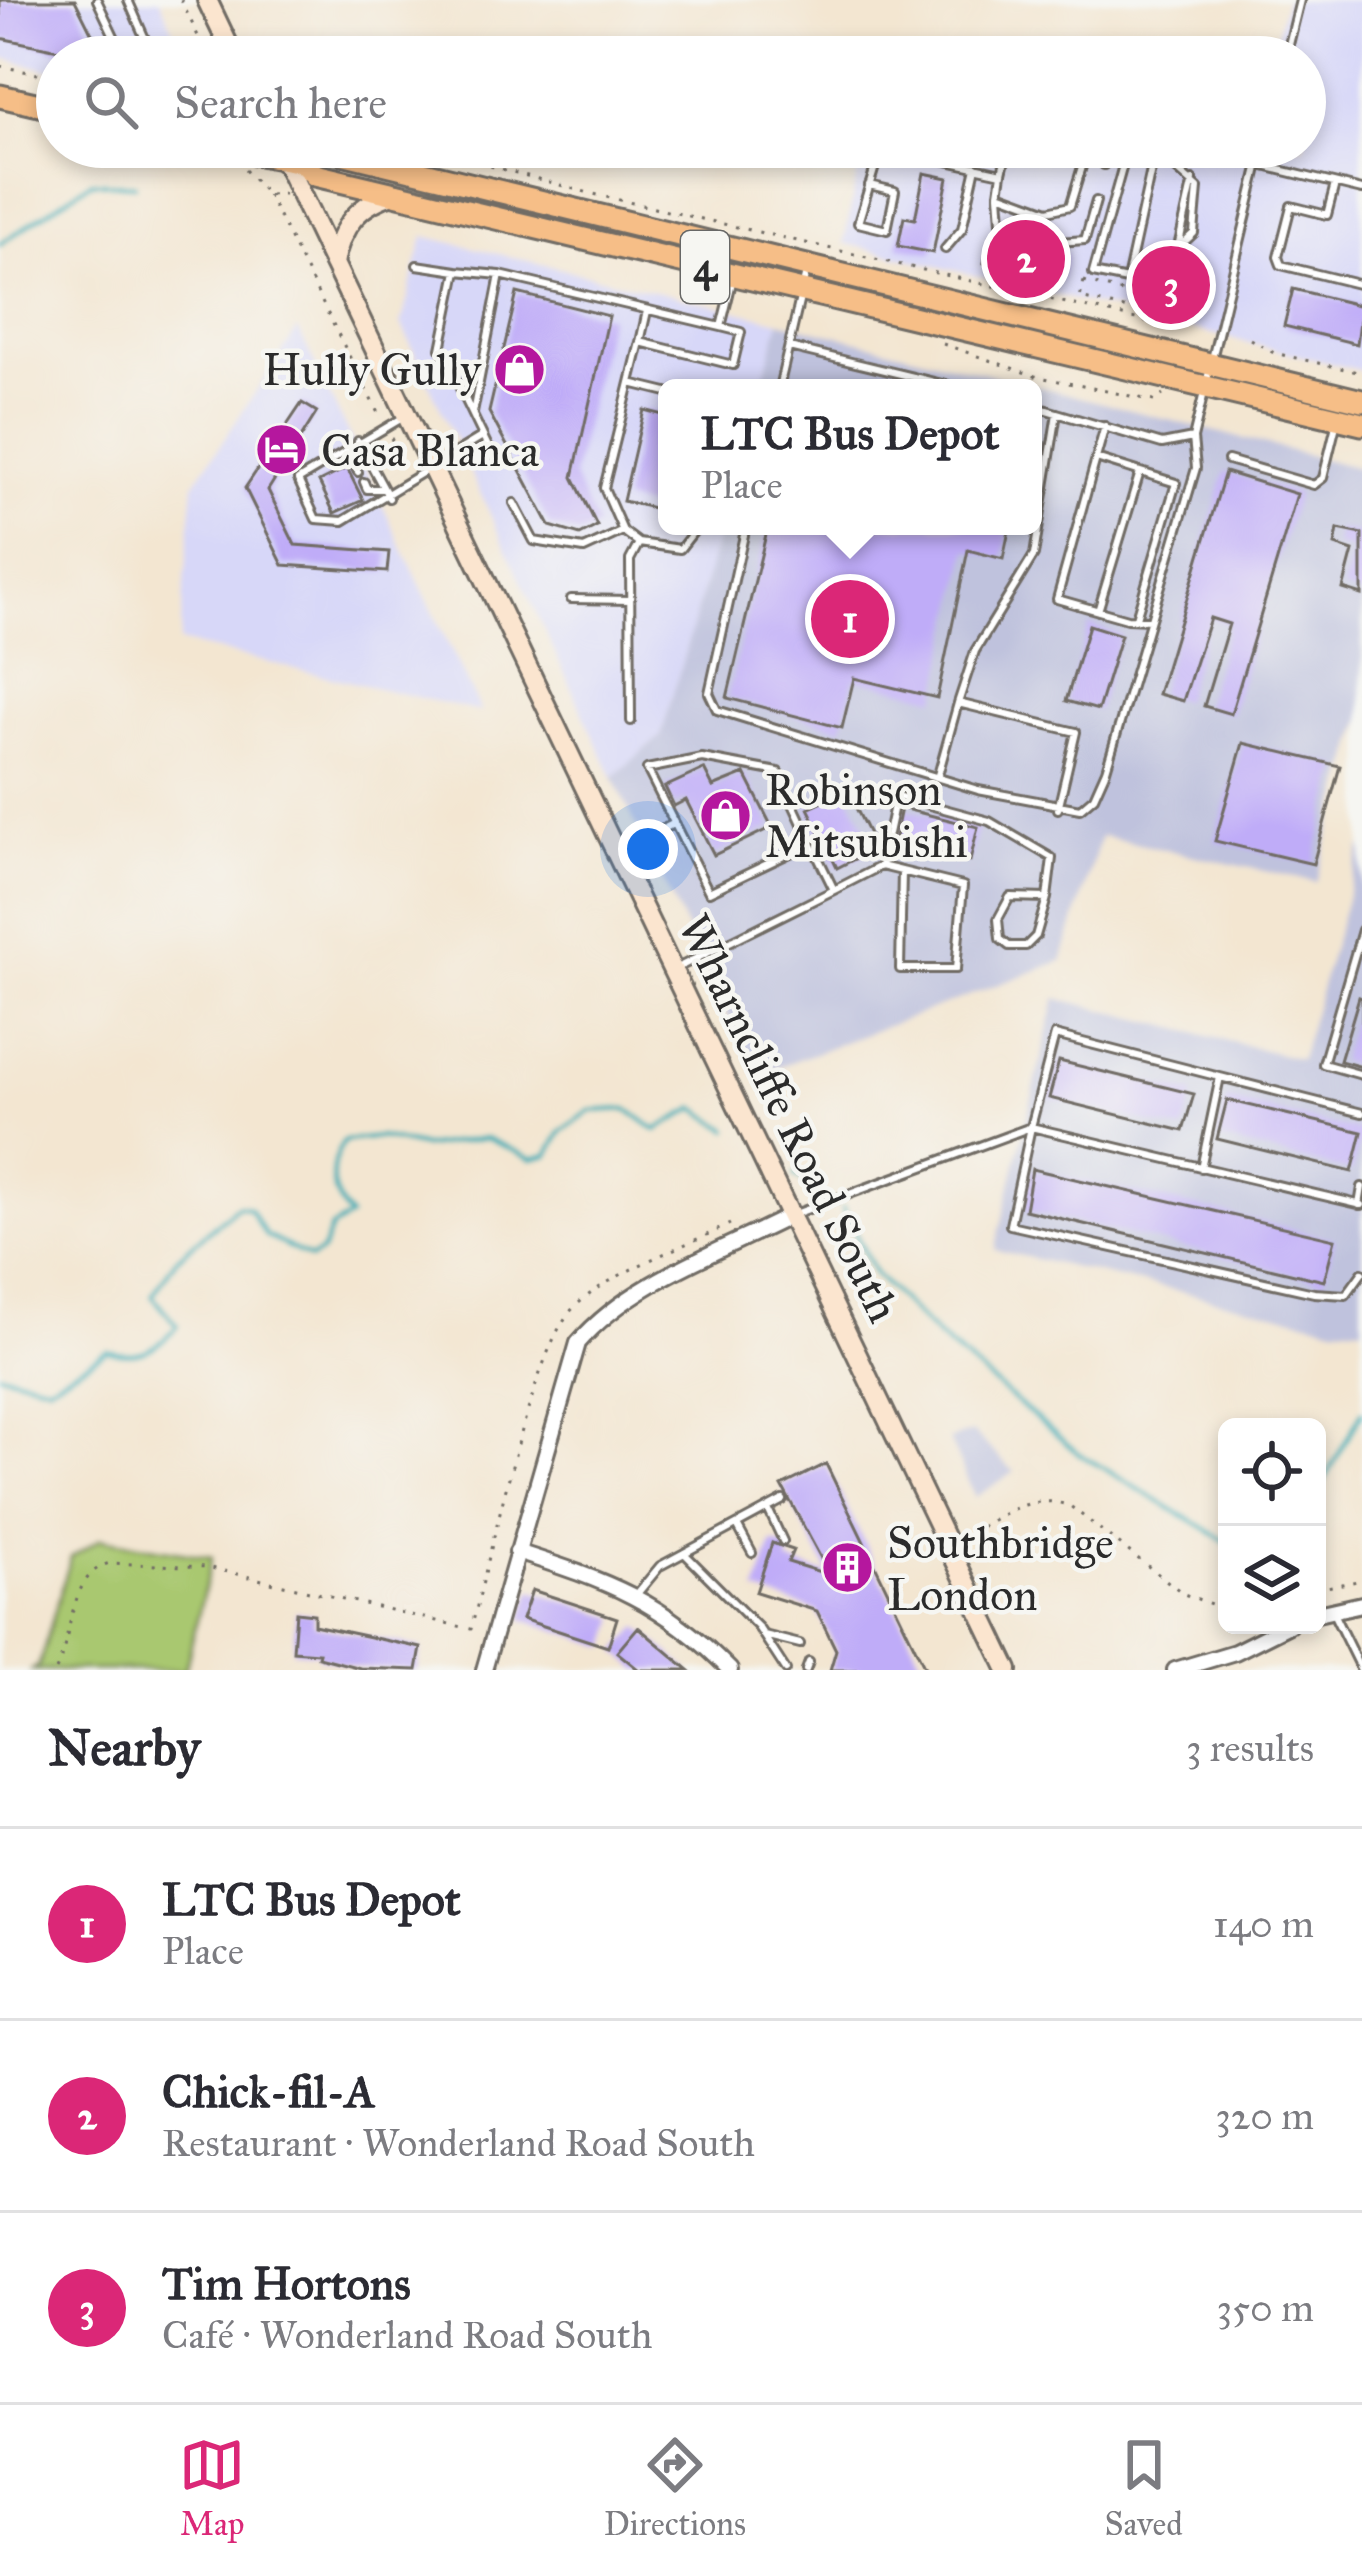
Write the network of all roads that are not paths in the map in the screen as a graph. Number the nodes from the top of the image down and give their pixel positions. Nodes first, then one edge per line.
1 (97, 0) edge
2 (128, 0) edge
3 (207, 0) edge
4 (1300, 0) edge
5 (114, 36) edge
6 (144, 36) edge
7 (224, 36) edge
8 (1291, 36) edge
9 (0, 96) edge
10 (36, 104) edge
11 (303, 168) edge
12 (310, 168) edge
13 (364, 168) edge
14 (875, 168) edge
15 (976, 168) edge
16 (980, 168) edge
17 (1003, 168) edge
18 (1083, 168) edge
19 (1122, 168) edge
20 (1152, 168) edge
21 (1170, 168) edge
22 (1258, 168) edge
23 (1267, 168) edge
24 (1002, 173) junction
25 (1335, 184) junction
26 (869, 185) junction
27 (1362, 190) edge
28 (402, 192) junction
29 (999, 193) junction
30 (1096, 201) dead end
31 (945, 249) dead end
32 (334, 264) junction
33 (418, 265) dead end
34 (807, 268) junction
35 (457, 271) junction
36 (1130, 273) junction
37 (500, 275) junction
38 (734, 275) junction
39 (1362, 284) edge
40 (802, 292) junction
41 (647, 309) junction
42 (721, 327) junction
43 (640, 342) junction
44 (789, 346) junction
45 (1209, 364) junction
46 (781, 379) edge
47 (923, 379) edge
48 (629, 383) junction
49 (1204, 388) junction
50 (658, 390) edge
51 (1362, 401) edge
52 (1042, 409) edge
53 (1057, 413) junction
54 (472, 415) junction
55 (407, 416) junction
56 (1337, 418) junction
57 (1362, 424) edge
58 (1105, 426) junction
59 (481, 437) junction
60 (1193, 438) junction
61 (358, 441) junction
62 (366, 455) junction
63 (1096, 458) junction
64 (1228, 460) dead end
65 (495, 461) dead end
66 (433, 470) junction
67 (358, 472) dead end
68 (1140, 472) junction
69 (364, 482) dead end
70 (384, 489) junction
71 (389, 498) junction
72 (514, 502) dead end
73 (1042, 506) edge
74 (623, 531) junction
75 (691, 535) edge
76 (744, 535) edge
77 (1037, 535) edge
78 (639, 543) junction
79 (571, 599) dead end
80 (630, 600) junction
81 (1098, 611) junction
82 (1136, 619) junction
83 (1150, 620) junction
84 (958, 703) junction
85 (631, 721) dead end
86 (938, 775) junction
87 (1058, 808) junction
88 (673, 824) junction
89 (812, 842) junction
90 (617, 852) junction
91 (881, 866) junction
92 (902, 871) junction
93 (834, 890) junction
94 (1047, 898) junction
95 (1362, 930) edge
96 (674, 969) junction
97 (1362, 1075) edge
98 (1220, 1077) junction
99 (1362, 1113) edge
100 (1030, 1127) junction
101 (1201, 1168) junction
102 (1362, 1187) edge
103 (1360, 1205) edge
104 (792, 1215) junction
105 (1362, 1273) edge
106 (783, 1500) dead end
107 (768, 1509) junction
108 (737, 1525) junction
109 (783, 1541) dead end
110 (517, 1552) junction
111 (684, 1553) junction
112 (752, 1553) dead end
113 (636, 1595) junction
114 (1362, 1604) edge
115 (1326, 1612) edge
116 (1326, 1615) edge
117 (1270, 1634) edge
118 (764, 1635) junction
119 (800, 1644) dead end
120 (1235, 1652) junction
121 (484, 1670) edge
122 (730, 1670) edge
123 (786, 1670) edge
124 (1008, 1670) edge
125 (1175, 1670) edge
126 (1221, 1670) edge
127 (1361, 1670) edge

1 - 5 lane
2 - 6 lane
3 - 7 main road
4 - 8 lane
9 - 10 main road
11 - 32 main road, Wharncliffe Road South
12 - 28 main road, 4
13 - 34 main road, 4
14 - 26 lane
15 - 31 lane
16 - 24 lane
17 - 24 lane
18 - 29 lane
19 - 36 lane
20 - 36 lane
21 - 36 lane
22 - 45 lane
23 - 25 lane
24 - 29 lane
25 - 27 lane
25 - 39 lane
26 - 26 lane
28 - 32 main road
28 - 38 main road, 4
29 - 30 lane
32 - 55 main road, Wharncliffe Road South
33 - 35 lane
34 - 40 lane
34 - 45 main road, 4
35 - 37 lane
35 - 54 lane
37 - 41 lane
37 - 54 lane
38 - 40 main road, 4
38 - 42 lane
40 - 44 lane
40 - 49 main road, 4
41 - 42 lane
41 - 43 lane
42 - 43 lane
43 - 48 lane
44 - 46 lane
44 - 47 lane
45 - 49 lane
45 - 51 main road, 4
48 - 50 lane
48 - 74 lane
49 - 56 main road, 4
49 - 60 lane
52 - 53 lane
53 - 58 lane
53 - 73 lane
54 - 59 lane
55 - 61 lane
55 - 66 main road, Wharncliffe Road South
56 - 57 main road, 4
56 - 64 lane
58 - 60 lane
58 - 63 lane
59 - 65 lane
59 - 66 lane
60 - 83 lane
61 - 62 lane
61 - 71 lane
62 - 67 lane
62 - 70 lane
63 - 68 lane
63 - 81 lane
66 - 71 lane
66 - 90 main road, Wharncliffe Road South
68 - 81 lane
68 - 82 lane
69 - 70 lane
70 - 71 lane
72 - 74 lane
74 - 78 lane
75 - 78 lane
76 - 86 lane
77 - 84 lane
78 - 80 lane
79 - 80 lane
80 - 85 lane
81 - 82 lane
82 - 83 lane
83 - 87 lane
84 - 86 lane
84 - 87 lane
86 - 87 lane
88 - 89 lane
88 - 89 lane
88 - 90 lane
89 - 93 lane
90 - 96 main road, Wharncliffe Road South
91 - 92 lane
91 - 93 lane
91 - 94 lane
92 - 92 lane
93 - 96 lane
94 - 94 lane
95 - 97 lane
96 - 104 main road, Wharncliffe Road South
98 - 99 lane
98 - 100 lane
98 - 101 lane
100 - 101 lane
100 - 104 lane
100 - 105 lane
101 - 103 lane
102 - 103 lane
104 - 110 street
104 - 124 main road, Wharncliffe Road South
106 - 107 lane
107 - 108 lane
107 - 109 lane
108 - 111 lane
108 - 112 lane
110 - 113 street
110 - 121 street
111 - 113 lane
111 - 118 lane
113 - 122 street
114 - 115 street
116 - 127 lane
117 - 120 street
118 - 119 lane
118 - 123 lane
120 - 125 street
120 - 126 street

